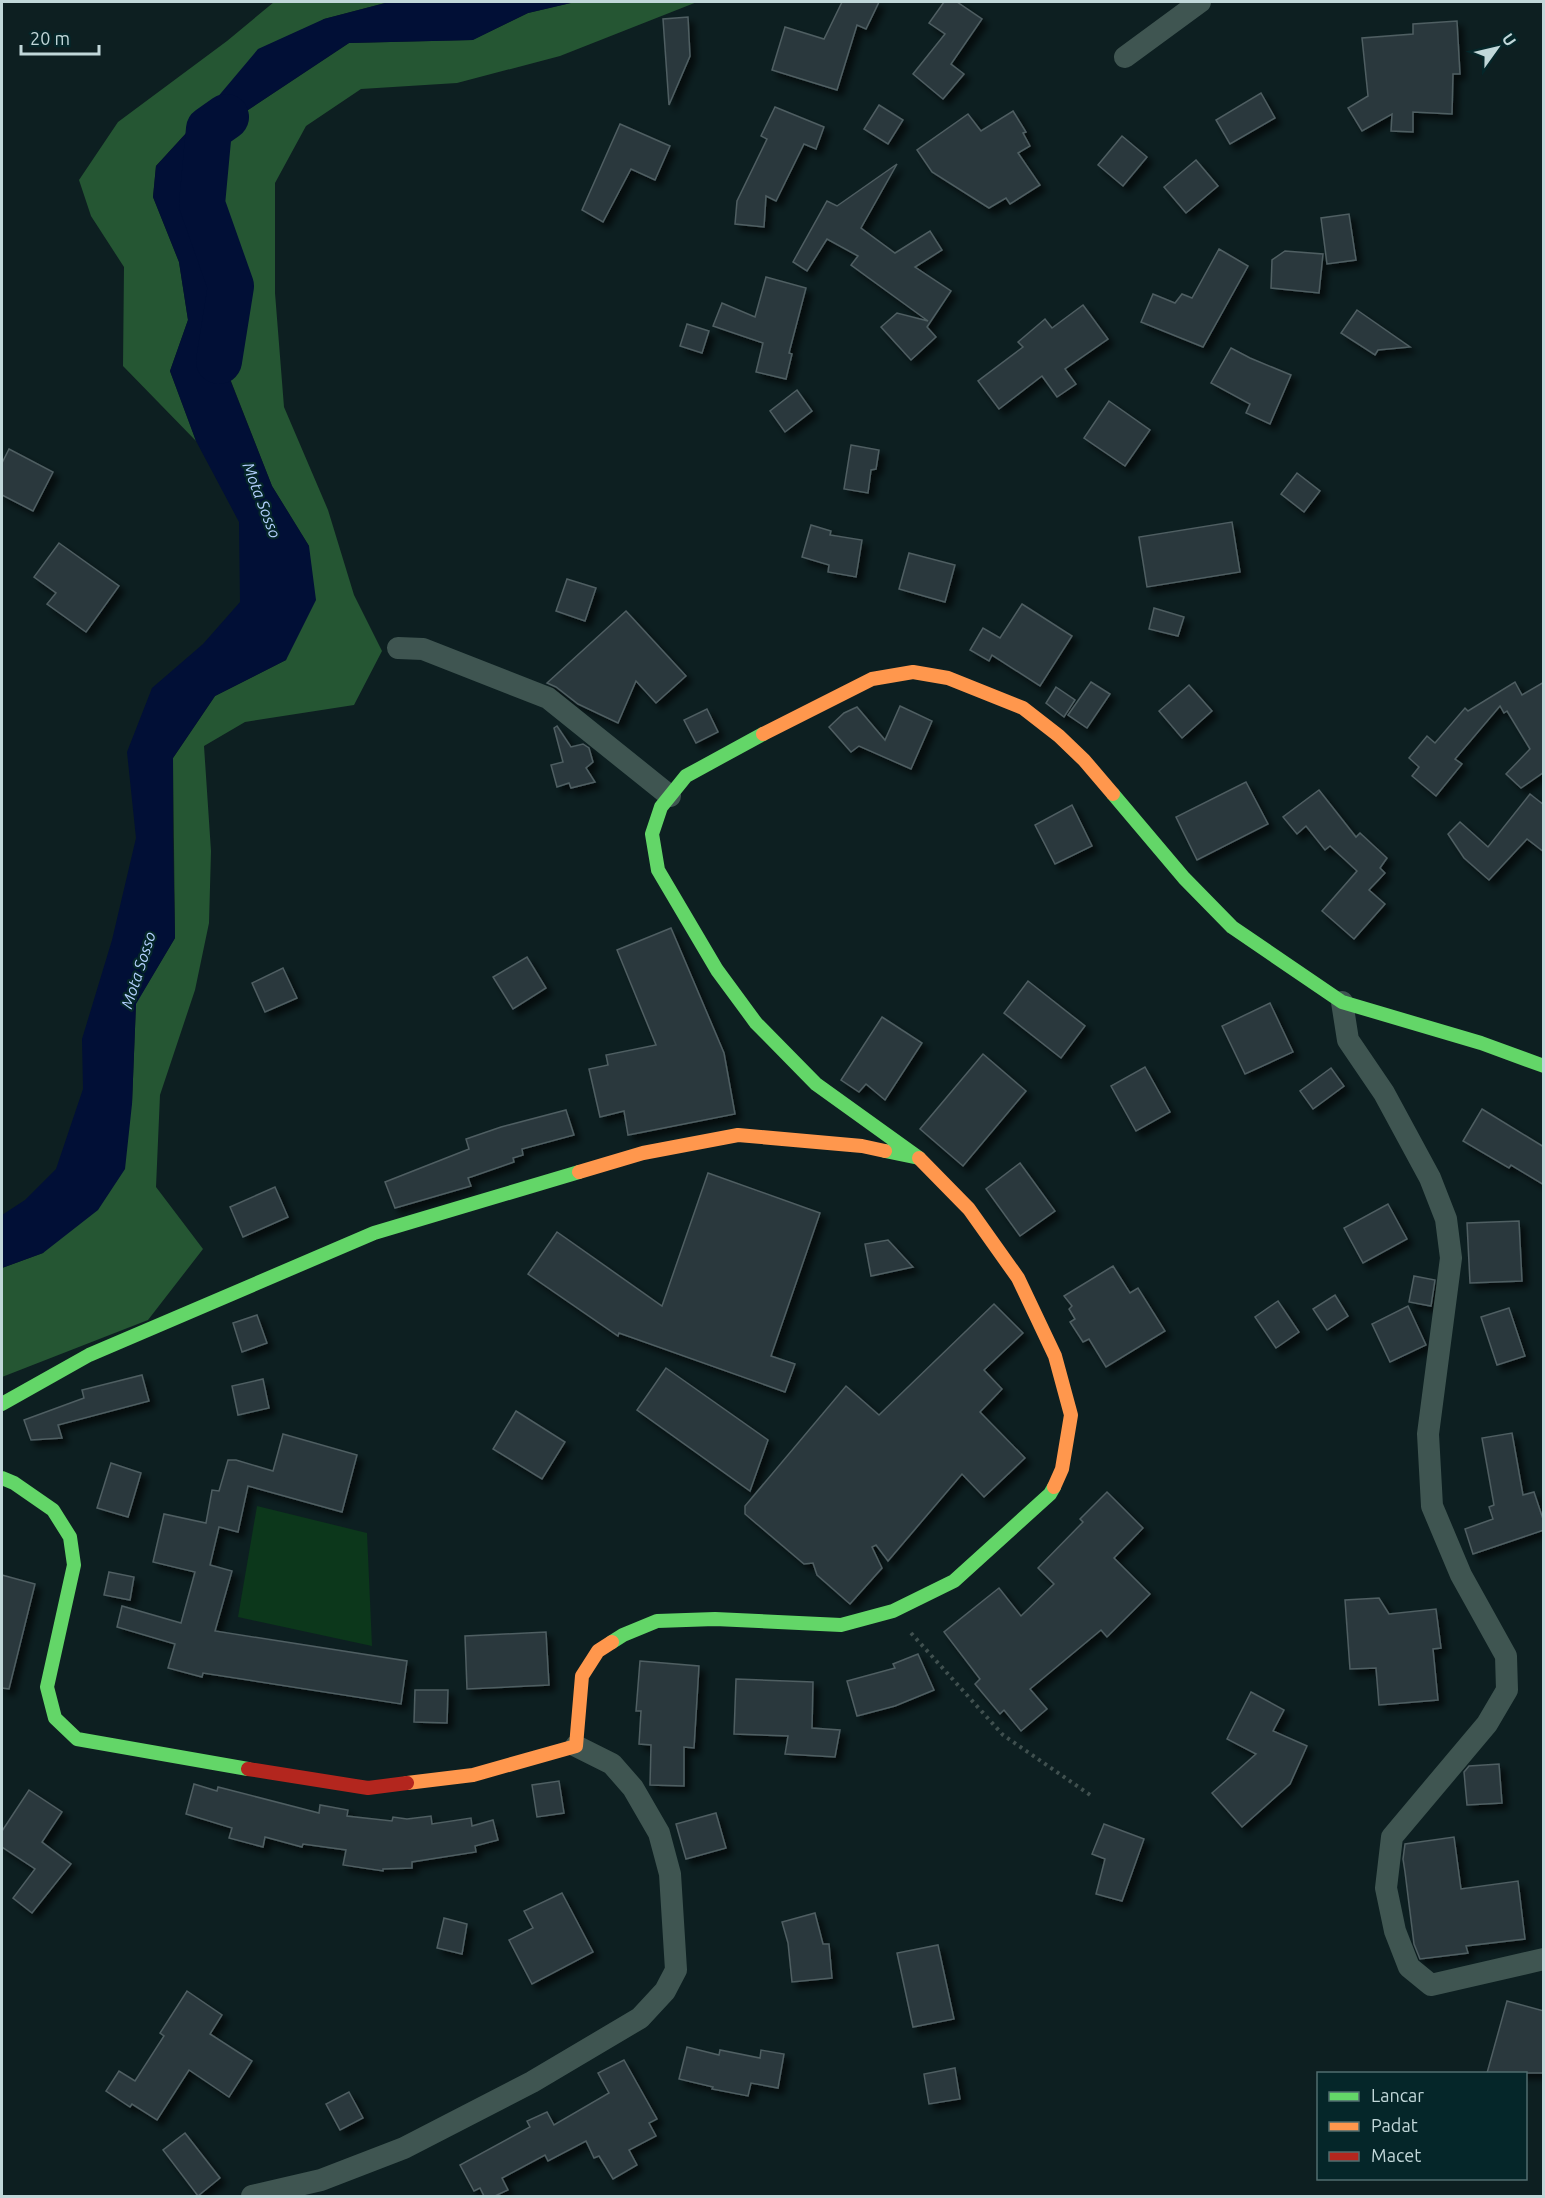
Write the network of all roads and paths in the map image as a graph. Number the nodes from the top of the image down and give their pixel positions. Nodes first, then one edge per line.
1 (1200, 2) edge
2 (1125, 57) dead end
3 (398, 648) dead end
4 (670, 796) junction
5 (1342, 1002) junction
6 (1544, 1066) edge
7 (919, 1158) junction
8 (2, 1404) edge
9 (2, 1478) edge
10 (893, 1611) junction
11 (576, 1746) junction
12 (1093, 1797) dead end
13 (1544, 1959) edge
14 (252, 2196) edge

1 - 2 street
3 - 4 street
4 - 5 street
4 - 7 street
5 - 6 street
5 - 13 street
7 - 8 street
7 - 10 street
9 - 11 street
10 - 11 street
10 - 12 path
11 - 14 street

